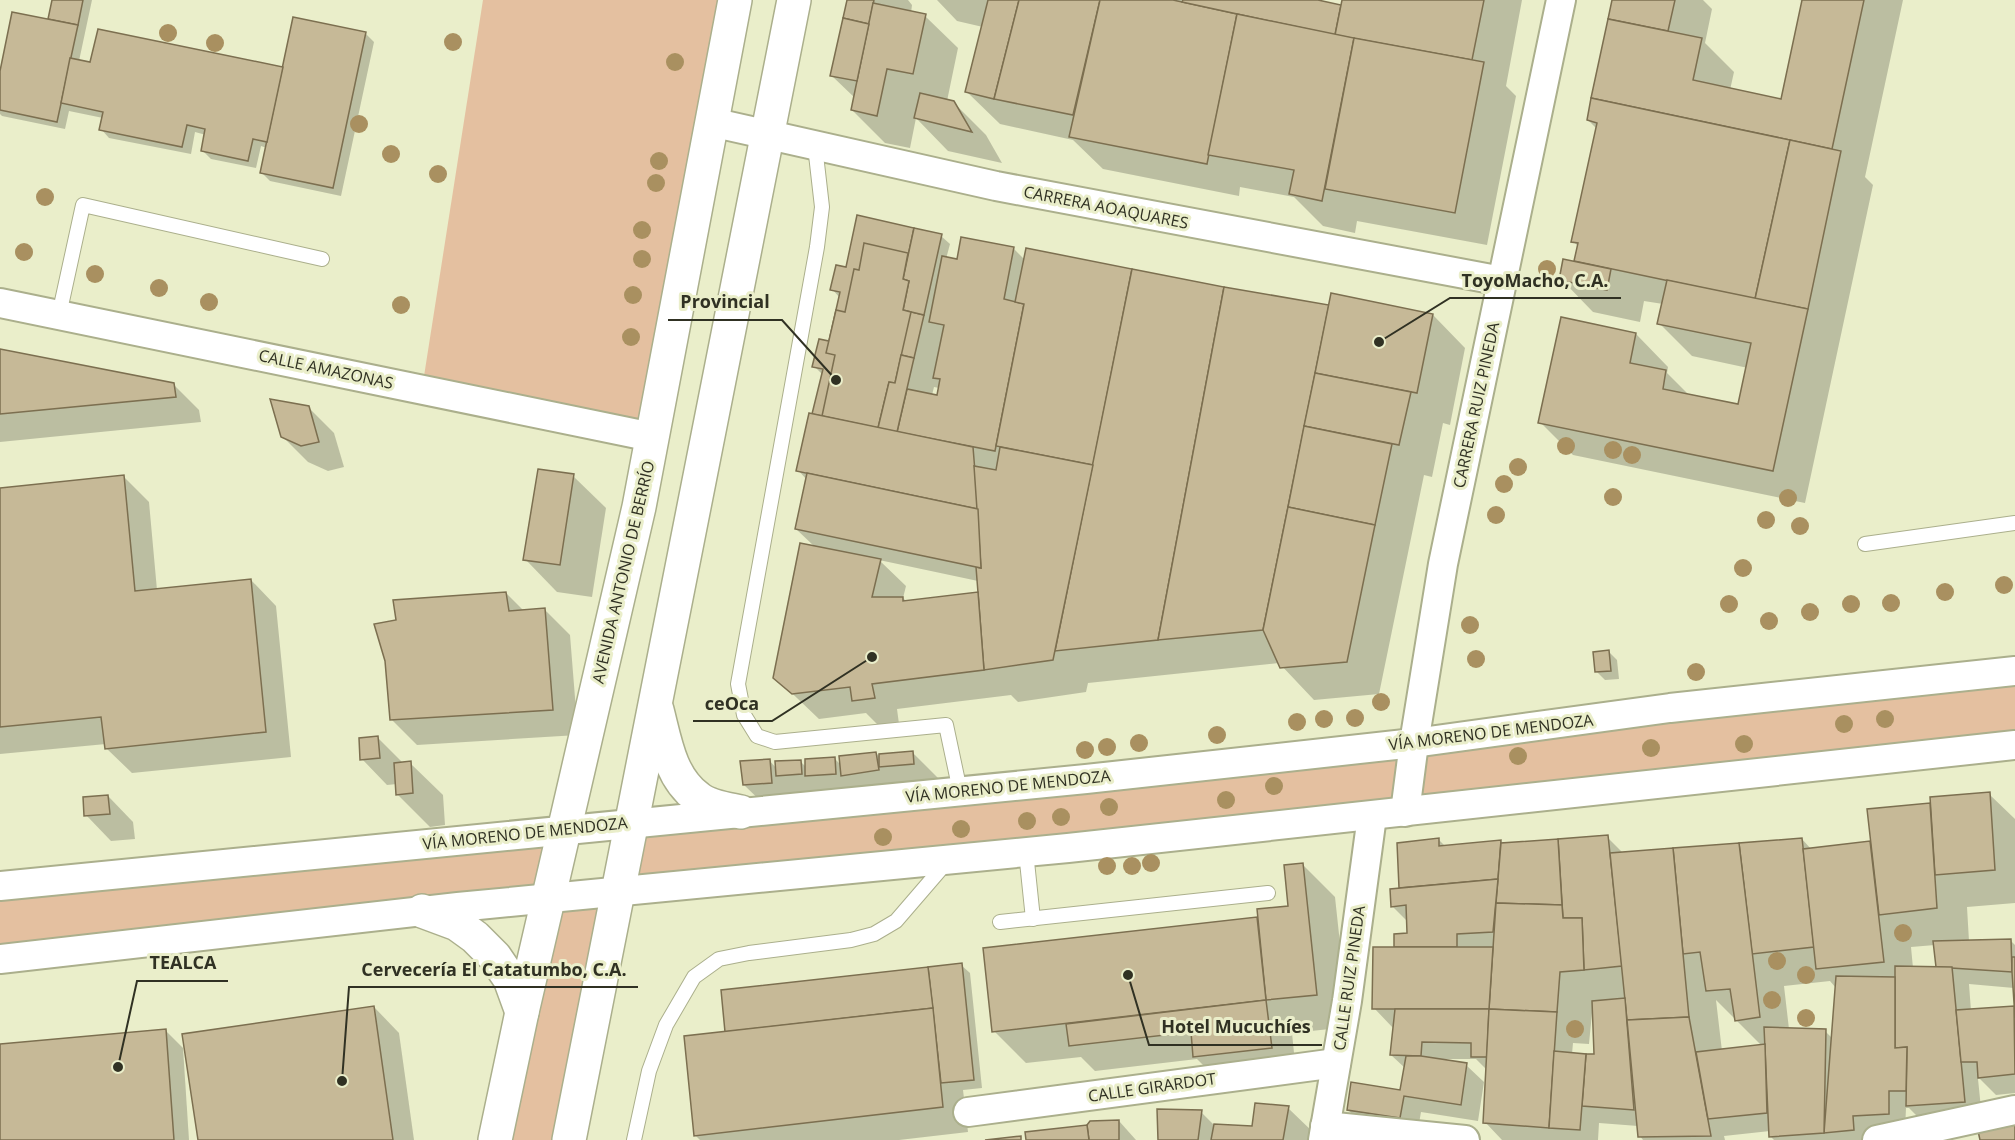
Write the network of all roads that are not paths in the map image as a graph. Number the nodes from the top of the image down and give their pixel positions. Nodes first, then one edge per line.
1 (735, 0) edge
2 (794, 0) edge
3 (1560, 0) edge
4 (711, 122) junction
5 (767, 135) junction
6 (815, 146) junction
7 (322, 259) dead end
8 (1502, 281) junction
9 (0, 303) edge
10 (59, 315) junction
11 (652, 437) junction
12 (2015, 524) edge
13 (1865, 544) dead end
14 (2015, 671) edge
15 (655, 703) junction
16 (1414, 743) junction
17 (2015, 745) edge
18 (960, 791) junction
19 (741, 812) junction
20 (1406, 812) junction
21 (1372, 816) junction
22 (631, 823) junction
23 (564, 829) junction
24 (1026, 852) junction
25 (949, 859) junction
26 (0, 886) edge
27 (618, 892) junction
28 (1268, 893) dead end
29 (548, 898) junction
30 (422, 911) junction
31 (1033, 919) junction
32 (1000, 922) dead end
33 (0, 959) edge
34 (522, 1012) junction
35 (1336, 1063) junction
36 (2015, 1110) edge
37 (968, 1112) dead end
38 (1324, 1133) edge
39 (495, 1140) edge
40 (569, 1140) edge
41 (634, 1140) edge
42 (1465, 1140) edge
43 (1877, 1140) edge

1 - 4 street, AVENIDA ANTONIO DE BERRÍO
2 - 5 street
3 - 8 street, CARRERA RUIZ PINEDA
4 - 5 street, CARRERA AOAQUARES
4 - 11 street, AVENIDA ANTONIO DE BERRÍO
5 - 6 street, CARRERA AOAQUARES
5 - 15 street
6 - 8 street, CARRERA AOAQUARES
6 - 18 lane
7 - 10 lane
8 - 16 street, CARRERA RUIZ PINEDA
9 - 10 street, CALLE AMAZONAS
10 - 11 street, CALLE AMAZONAS
11 - 23 street, AVENIDA ANTONIO DE BERRÍO
12 - 13 lane
14 - 16 street, VÍA MORENO DE MENDOZA
15 - 19 street
15 - 22 street
16 - 18 street, VÍA MORENO DE MENDOZA
16 - 20 street, CARRERA RUIZ PINEDA
17 - 20 street
18 - 19 street, VÍA MORENO DE MENDOZA
19 - 22 street, VÍA MORENO DE MENDOZA
20 - 21 street
21 - 24 street
21 - 35 street, CALLE RUIZ PINEDA
22 - 23 street, VÍA MORENO DE MENDOZA
22 - 27 street
23 - 26 street, VÍA MORENO DE MENDOZA
23 - 29 street, AVENIDA ANTONIO DE BERRÍO
24 - 25 street
24 - 31 lane
25 - 27 street
25 - 41 lane
27 - 29 street
27 - 40 street
28 - 31 lane
29 - 30 street
29 - 34 street, AVENIDA ANTONIO DE BERRÍO
30 - 33 street
30 - 34 street
31 - 32 lane
34 - 39 street, AVENIDA ANTONIO DE BERRÍO
35 - 37 street, CALLE GIRARDOT
35 - 38 street, CALLE RUIZ PINEDA
36 - 43 street
38 - 42 street

